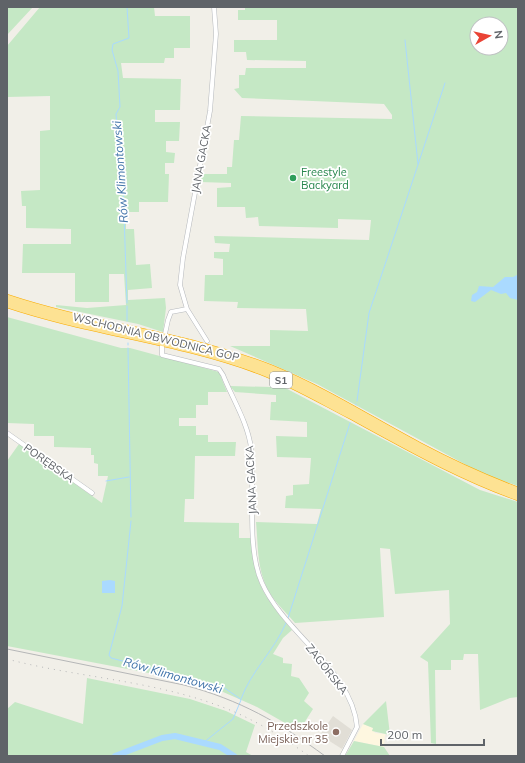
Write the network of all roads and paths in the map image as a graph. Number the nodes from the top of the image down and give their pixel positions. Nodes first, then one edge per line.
1 (214, 7) edge
2 (7, 298) edge
3 (7, 304) edge
4 (187, 309) junction
5 (165, 334) dead end
6 (207, 341) dead end
7 (162, 346) dead end
8 (7, 433) edge
9 (518, 491) edge
10 (92, 493) dead end
11 (518, 497) edge
12 (265, 591) joint
13 (342, 756) edge

1 - 4 street, JANA GACKA
2 - 9 highway, WSCHODNIA OBWODNICA GOP / S1
3 - 11 highway, WSCHODNIA OBWODNICA GOP / S1
4 - 5 street
4 - 6 street, JANA GACKA
7 - 12 street, JANA GACKA
8 - 10 street, PORĘBSKA
12 - 13 street, ZAGÓRSKA

